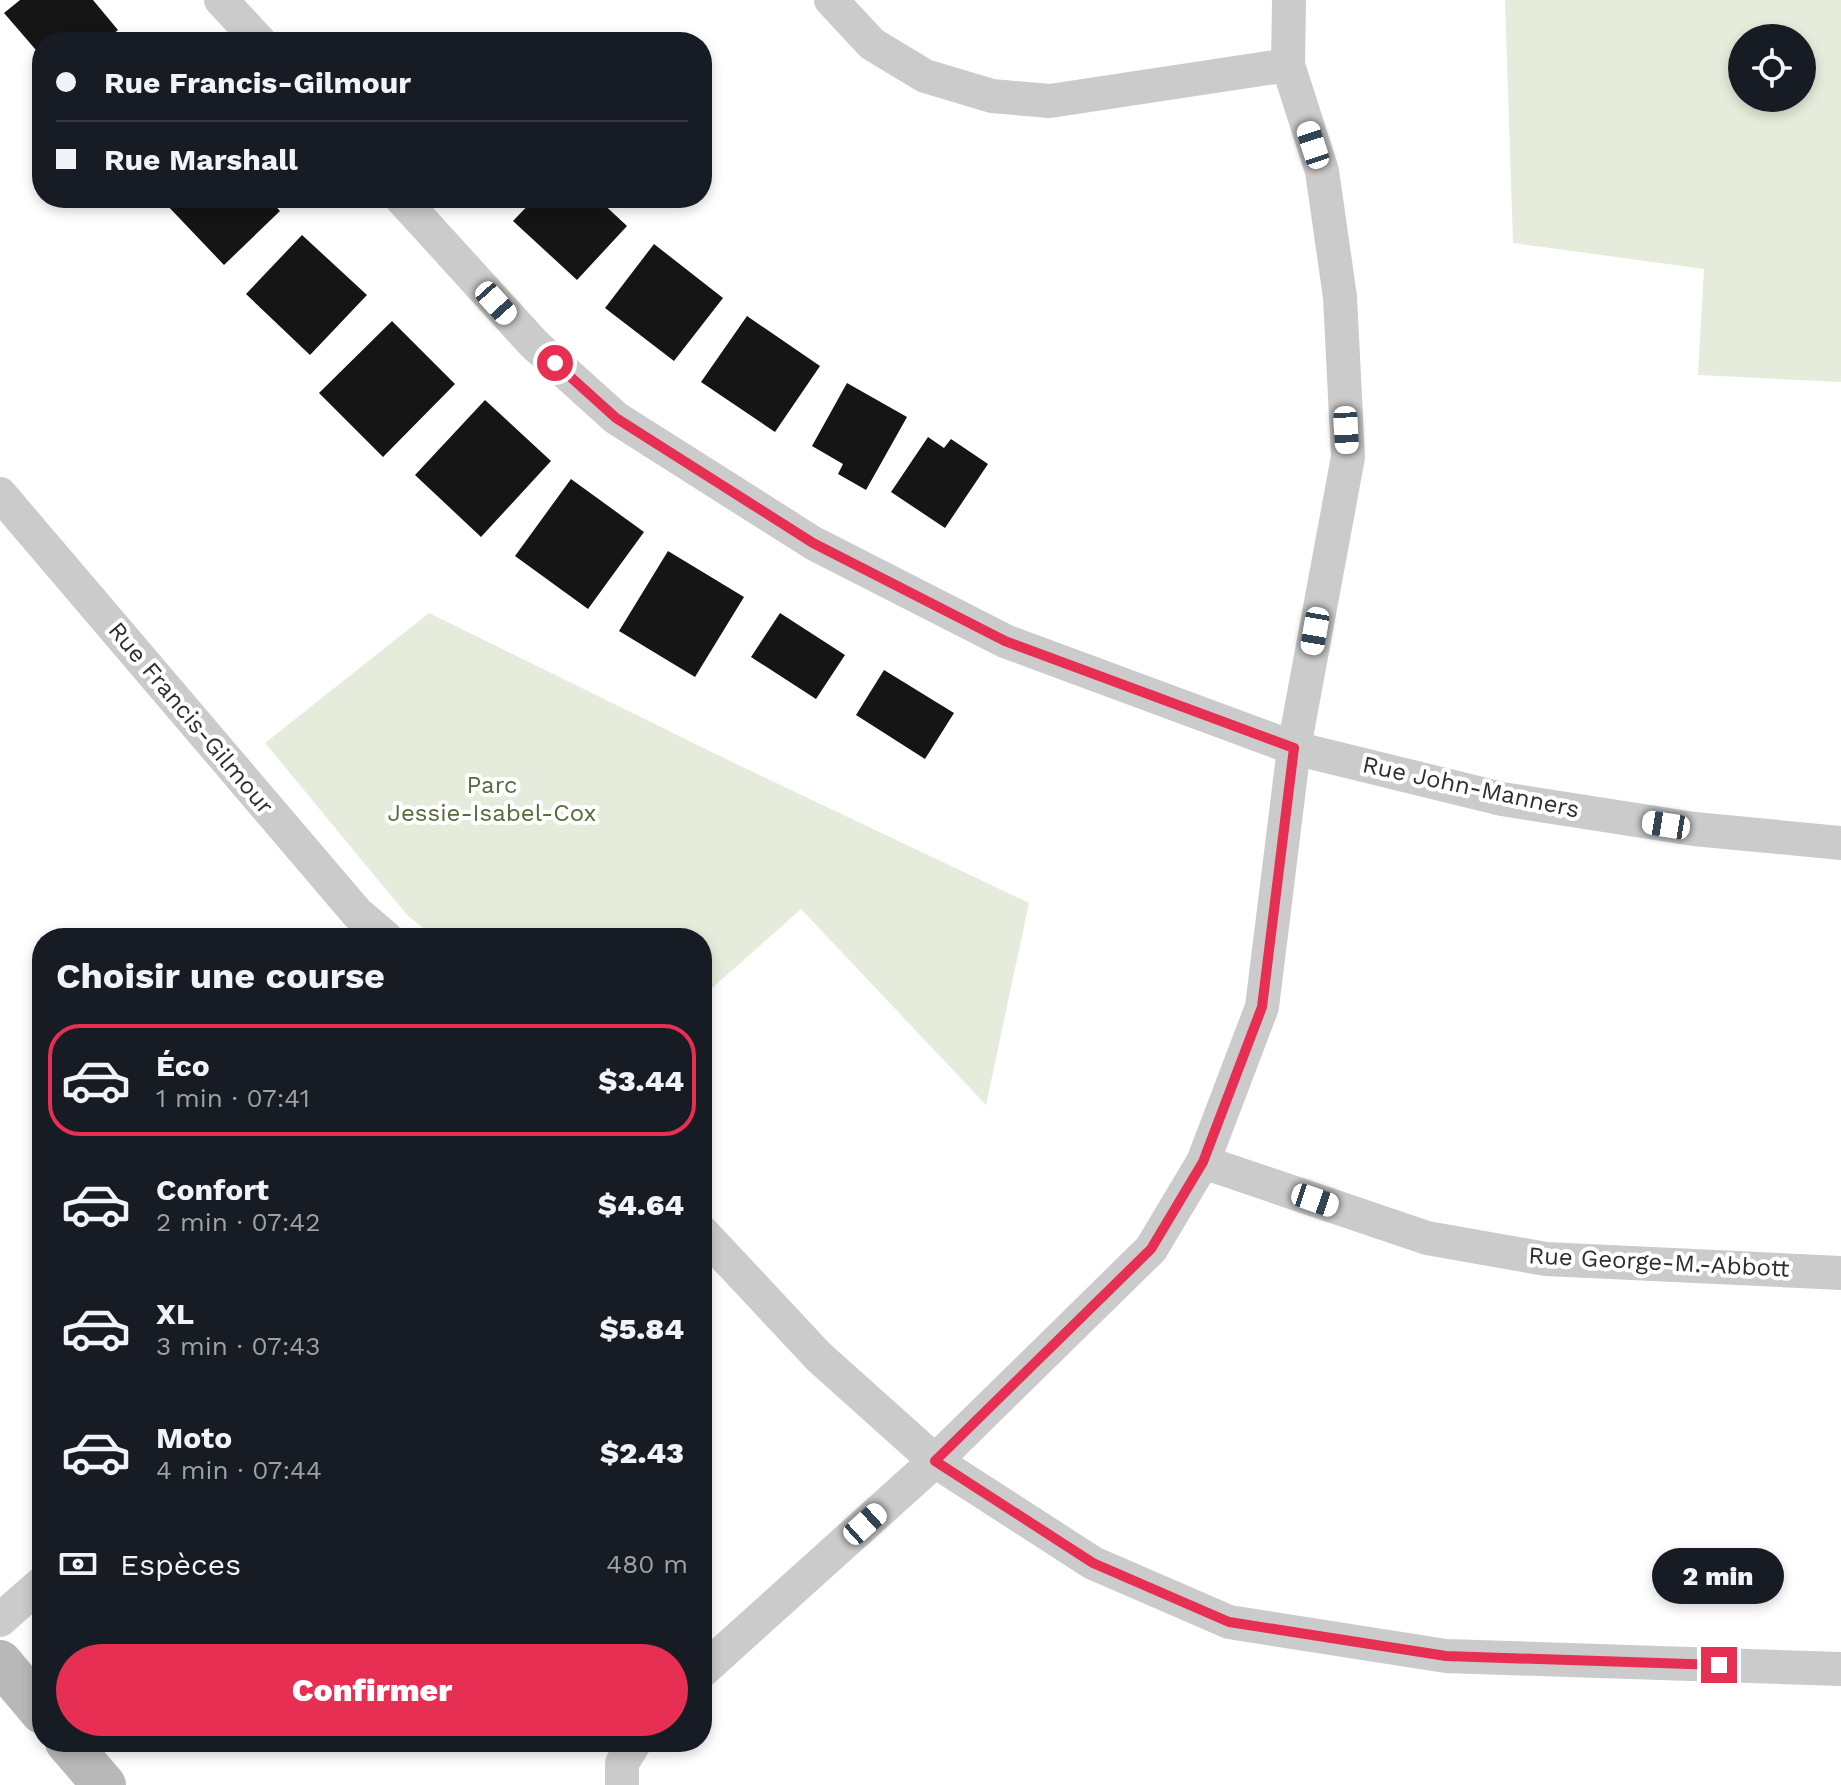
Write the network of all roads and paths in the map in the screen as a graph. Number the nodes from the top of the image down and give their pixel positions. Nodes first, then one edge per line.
1 (221, 0) edge
2 (831, 0) edge
3 (1289, 0) edge
4 (251, 32) edge
5 (1288, 65) junction
6 (410, 208) edge
7 (0, 494) edge
8 (1294, 748) junction
9 (1841, 843) edge
10 (374, 928) edge
11 (1203, 1162) junction
12 (712, 1243) edge
13 (1841, 1273) edge
14 (935, 1461) junction
15 (32, 1592) edge
16 (0, 1620) edge
17 (0, 1662) edge
18 (712, 1662) edge
19 (1841, 1669) edge
20 (32, 1700) edge
21 (76, 1752) edge
22 (629, 1752) edge
23 (104, 1785) edge
24 (622, 1785) edge

1 - 4 street
2 - 5 street
3 - 5 street
5 - 8 street
6 - 8 street
7 - 10 street, Rue Francis-Gilmour
8 - 9 street, Rue John-Manners
8 - 11 street
11 - 13 street, Rue George-M.-Abbott
11 - 14 street
12 - 14 street
14 - 18 street
14 - 19 street
15 - 16 street
17 - 20 street
21 - 23 street
22 - 24 street

